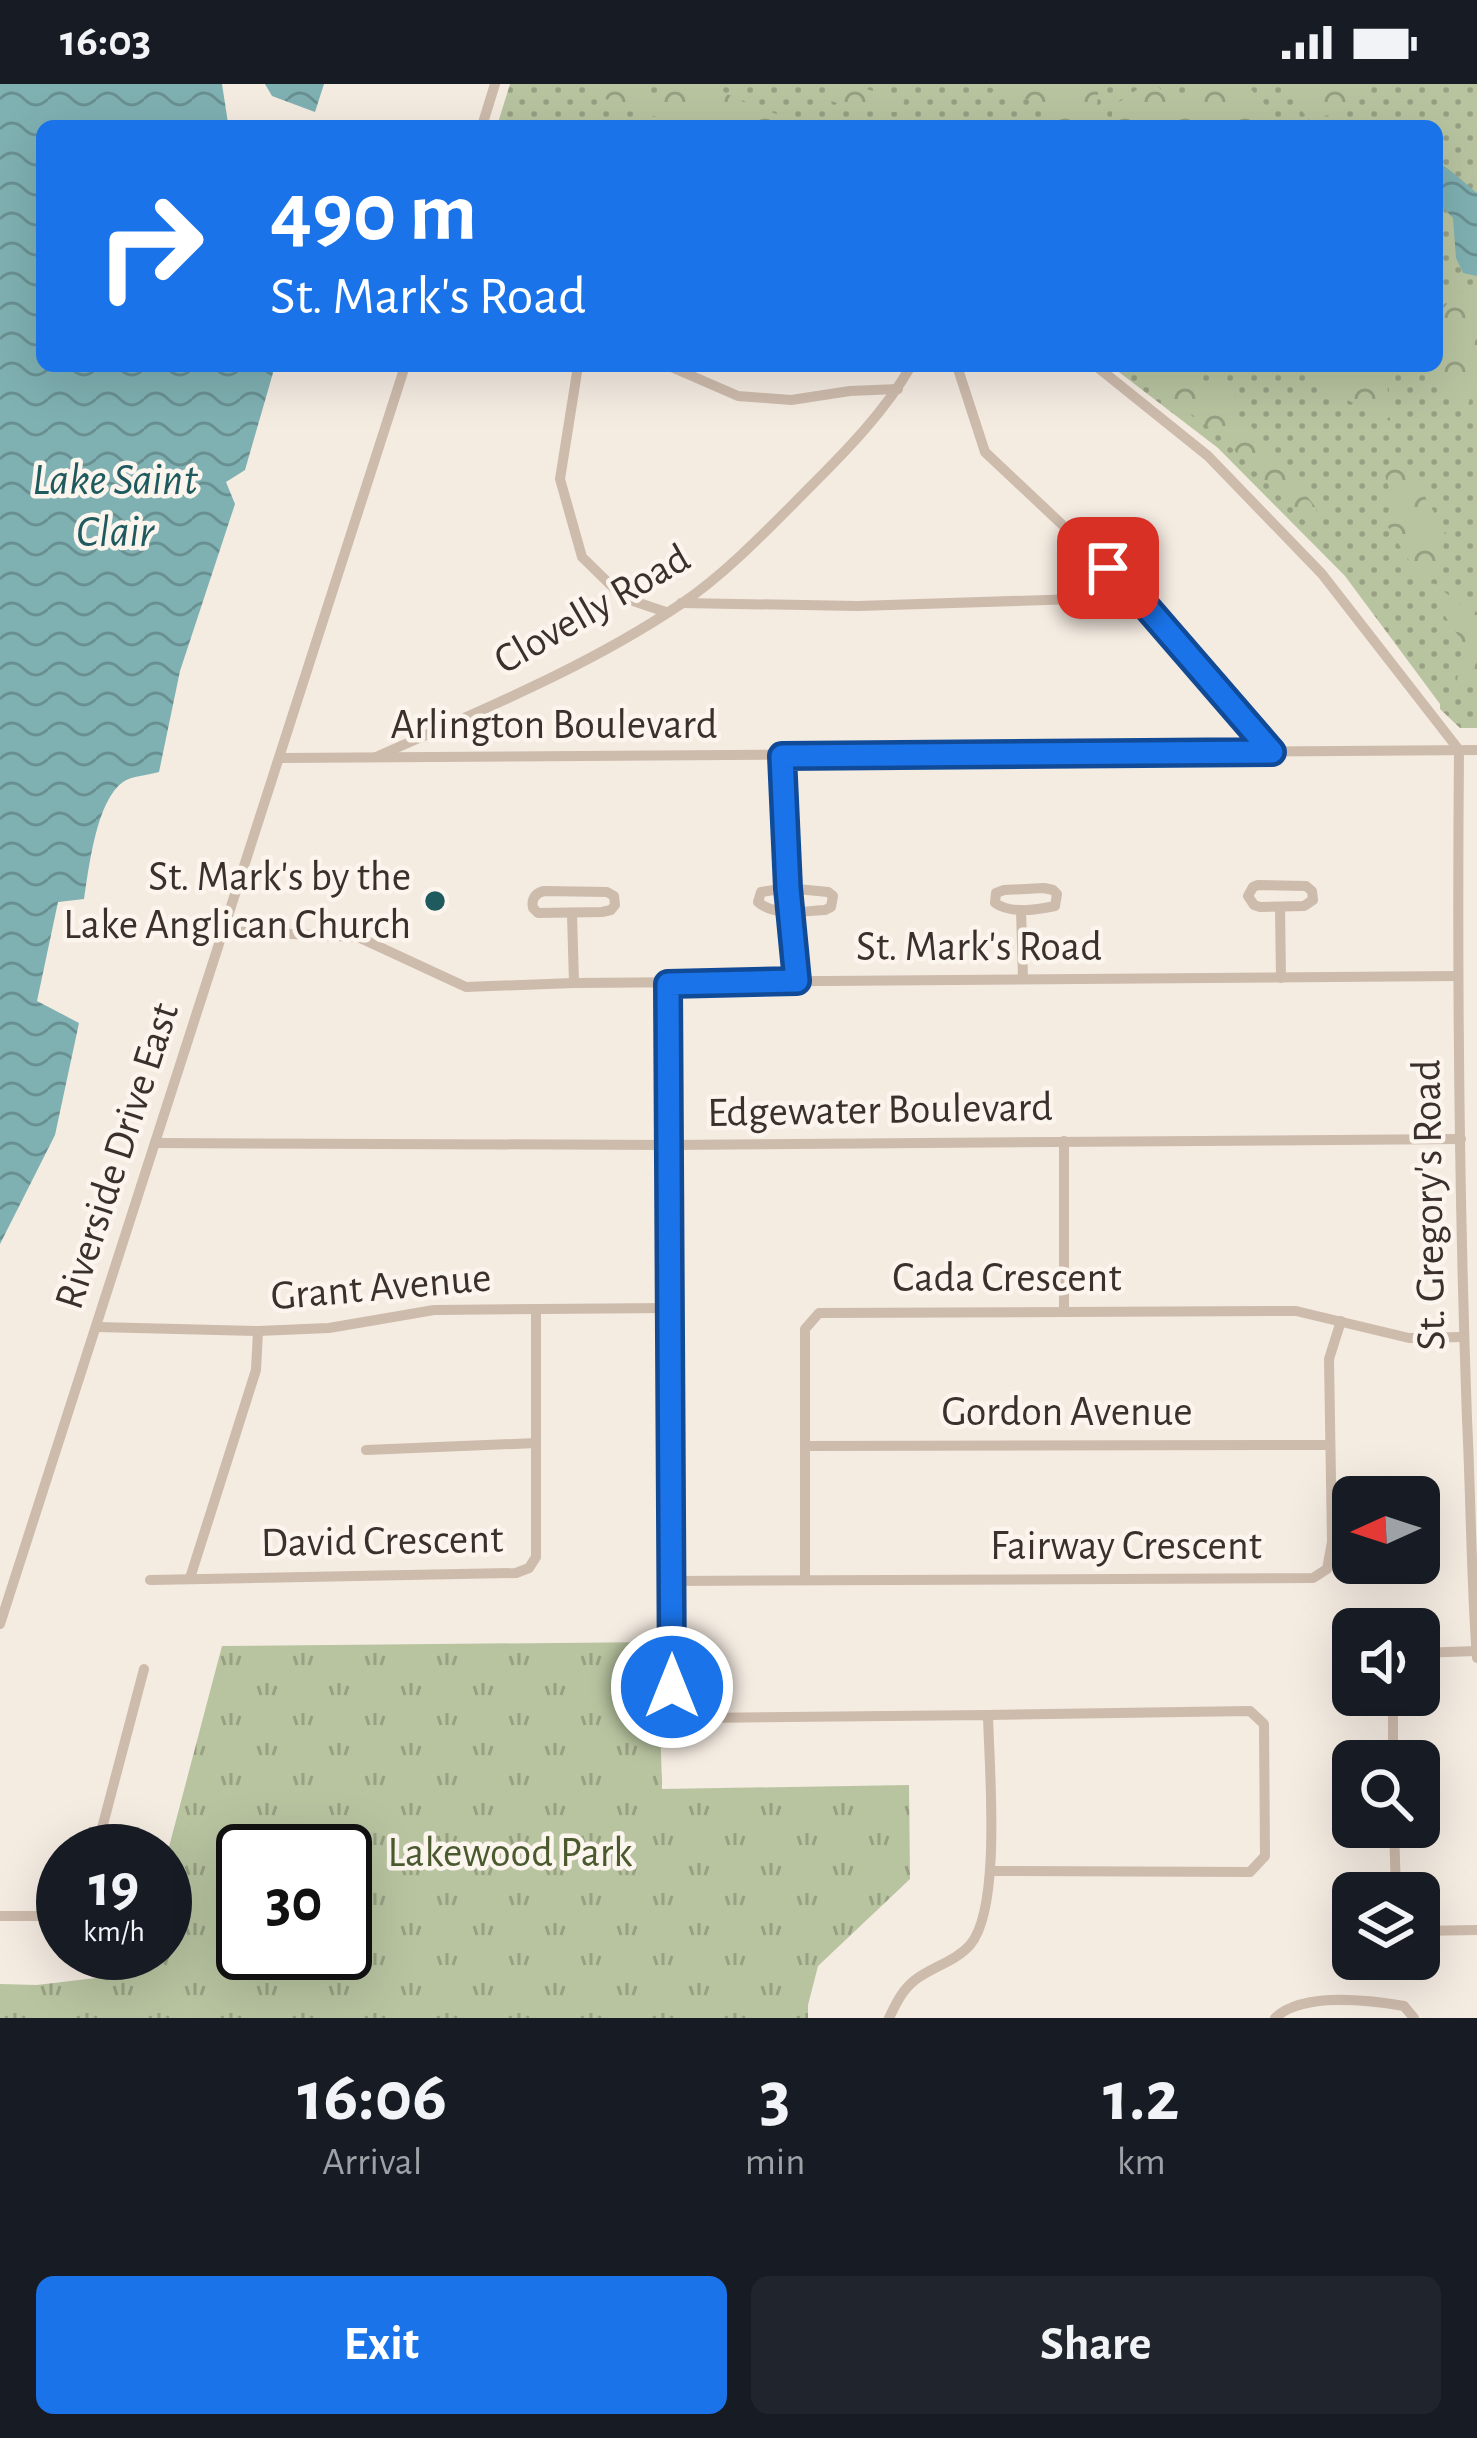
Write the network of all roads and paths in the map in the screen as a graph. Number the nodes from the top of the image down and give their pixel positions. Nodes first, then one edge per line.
1 (495, 84) edge
2 (484, 120) edge
3 (403, 372) edge
4 (577, 372) edge
5 (683, 372) edge
6 (908, 372) edge
7 (959, 372) edge
8 (1103, 372) edge
9 (898, 389) junction
10 (1138, 597) junction
11 (682, 603) junction
12 (666, 612) junction
13 (1459, 750) junction
14 (1477, 750) edge
15 (1272, 752) junction
16 (782, 756) junction
17 (280, 758) junction
18 (371, 760) junction
19 (788, 888) junction
20 (1280, 908) junction
21 (1022, 910) junction
22 (791, 911) junction
23 (572, 914) junction
24 (224, 932) junction
25 (1459, 976) junction
26 (1281, 977) junction
27 (1022, 979) junction
28 (797, 981) junction
29 (574, 983) junction
30 (668, 984) junction
31 (1461, 1139) junction
32 (1064, 1141) junction
33 (155, 1143) junction
34 (669, 1145) junction
35 (670, 1308) junction
36 (536, 1309) junction
37 (1064, 1310) junction
38 (1341, 1321) junction
39 (97, 1327) junction
40 (258, 1331) junction
41 (1464, 1336) junction
42 (536, 1443) junction
43 (1330, 1445) junction
44 (805, 1446) junction
45 (365, 1450) dead end
46 (190, 1578) junction
47 (805, 1579) junction
48 (150, 1580) dead end
49 (672, 1581) junction
50 (0, 1624) edge
51 (1440, 1653) edge
52 (1477, 1654) edge
53 (144, 1669) dead end
54 (988, 1715) junction
55 (103, 1824) edge
56 (990, 1871) junction
57 (0, 1916) edge
58 (36, 1916) edge
59 (1477, 1930) edge
60 (1440, 1931) edge
61 (889, 2018) edge
62 (1275, 2018) edge
63 (1414, 2018) edge

1 - 2 street
3 - 17 street, Riverside Drive East
4 - 12 street
5 - 9 street
6 - 9 street, Clovelly Road
7 - 10 street
8 - 13 street
9 - 11 street, Clovelly Road
10 - 11 street
10 - 15 street
11 - 12 street, Clovelly Road
12 - 18 street, Clovelly Road
13 - 14 street, Arlington Boulevard
13 - 15 street, Arlington Boulevard
13 - 25 street, St. Gregory's Road
15 - 16 street, Arlington Boulevard
16 - 18 street, Arlington Boulevard
16 - 19 street
17 - 18 street, Arlington Boulevard
17 - 24 street, Riverside Drive East
19 - 22 street
19 - 22 street
19 - 22 street
20 - 20 street
20 - 26 street
21 - 21 street
21 - 27 street
22 - 28 street
23 - 23 street
23 - 29 street
24 - 29 street, St. Mark's Road
24 - 33 street, Riverside Drive East
25 - 26 street, St. Mark's Road
25 - 31 street, St. Gregory's Road
26 - 27 street, St. Mark's Road
27 - 28 street, St. Mark's Road
28 - 30 street, St. Mark's Road
29 - 30 street, St. Mark's Road
30 - 34 street
31 - 32 street, Edgewater Boulevard
31 - 41 street, St. Gregory's Road
32 - 34 street, Edgewater Boulevard
32 - 37 street
33 - 34 street, Edgewater Boulevard
33 - 39 street, Riverside Drive East
34 - 35 street
35 - 36 street, Grant Avenue
35 - 49 street
36 - 40 street, Grant Avenue
36 - 42 street, David Crescent
37 - 38 street, Cada Crescent
37 - 44 street, Cada Crescent
38 - 41 street, Cada Crescent
38 - 43 street, Fairway Crescent
39 - 40 street, Grant Avenue
39 - 50 street, Riverside Drive East
40 - 46 street, David Crescent
41 - 52 street, St. Gregory's Road
42 - 45 street
42 - 46 street, David Crescent
43 - 44 street, Gordon Avenue
43 - 47 street, Fairway Crescent
44 - 47 street, Cada Crescent
46 - 48 street, David Crescent
47 - 49 street, Fairway Crescent
49 - 54 street
51 - 52 street
53 - 55 street
54 - 56 street
54 - 56 street
56 - 61 street
57 - 58 street
59 - 60 street
62 - 63 street

